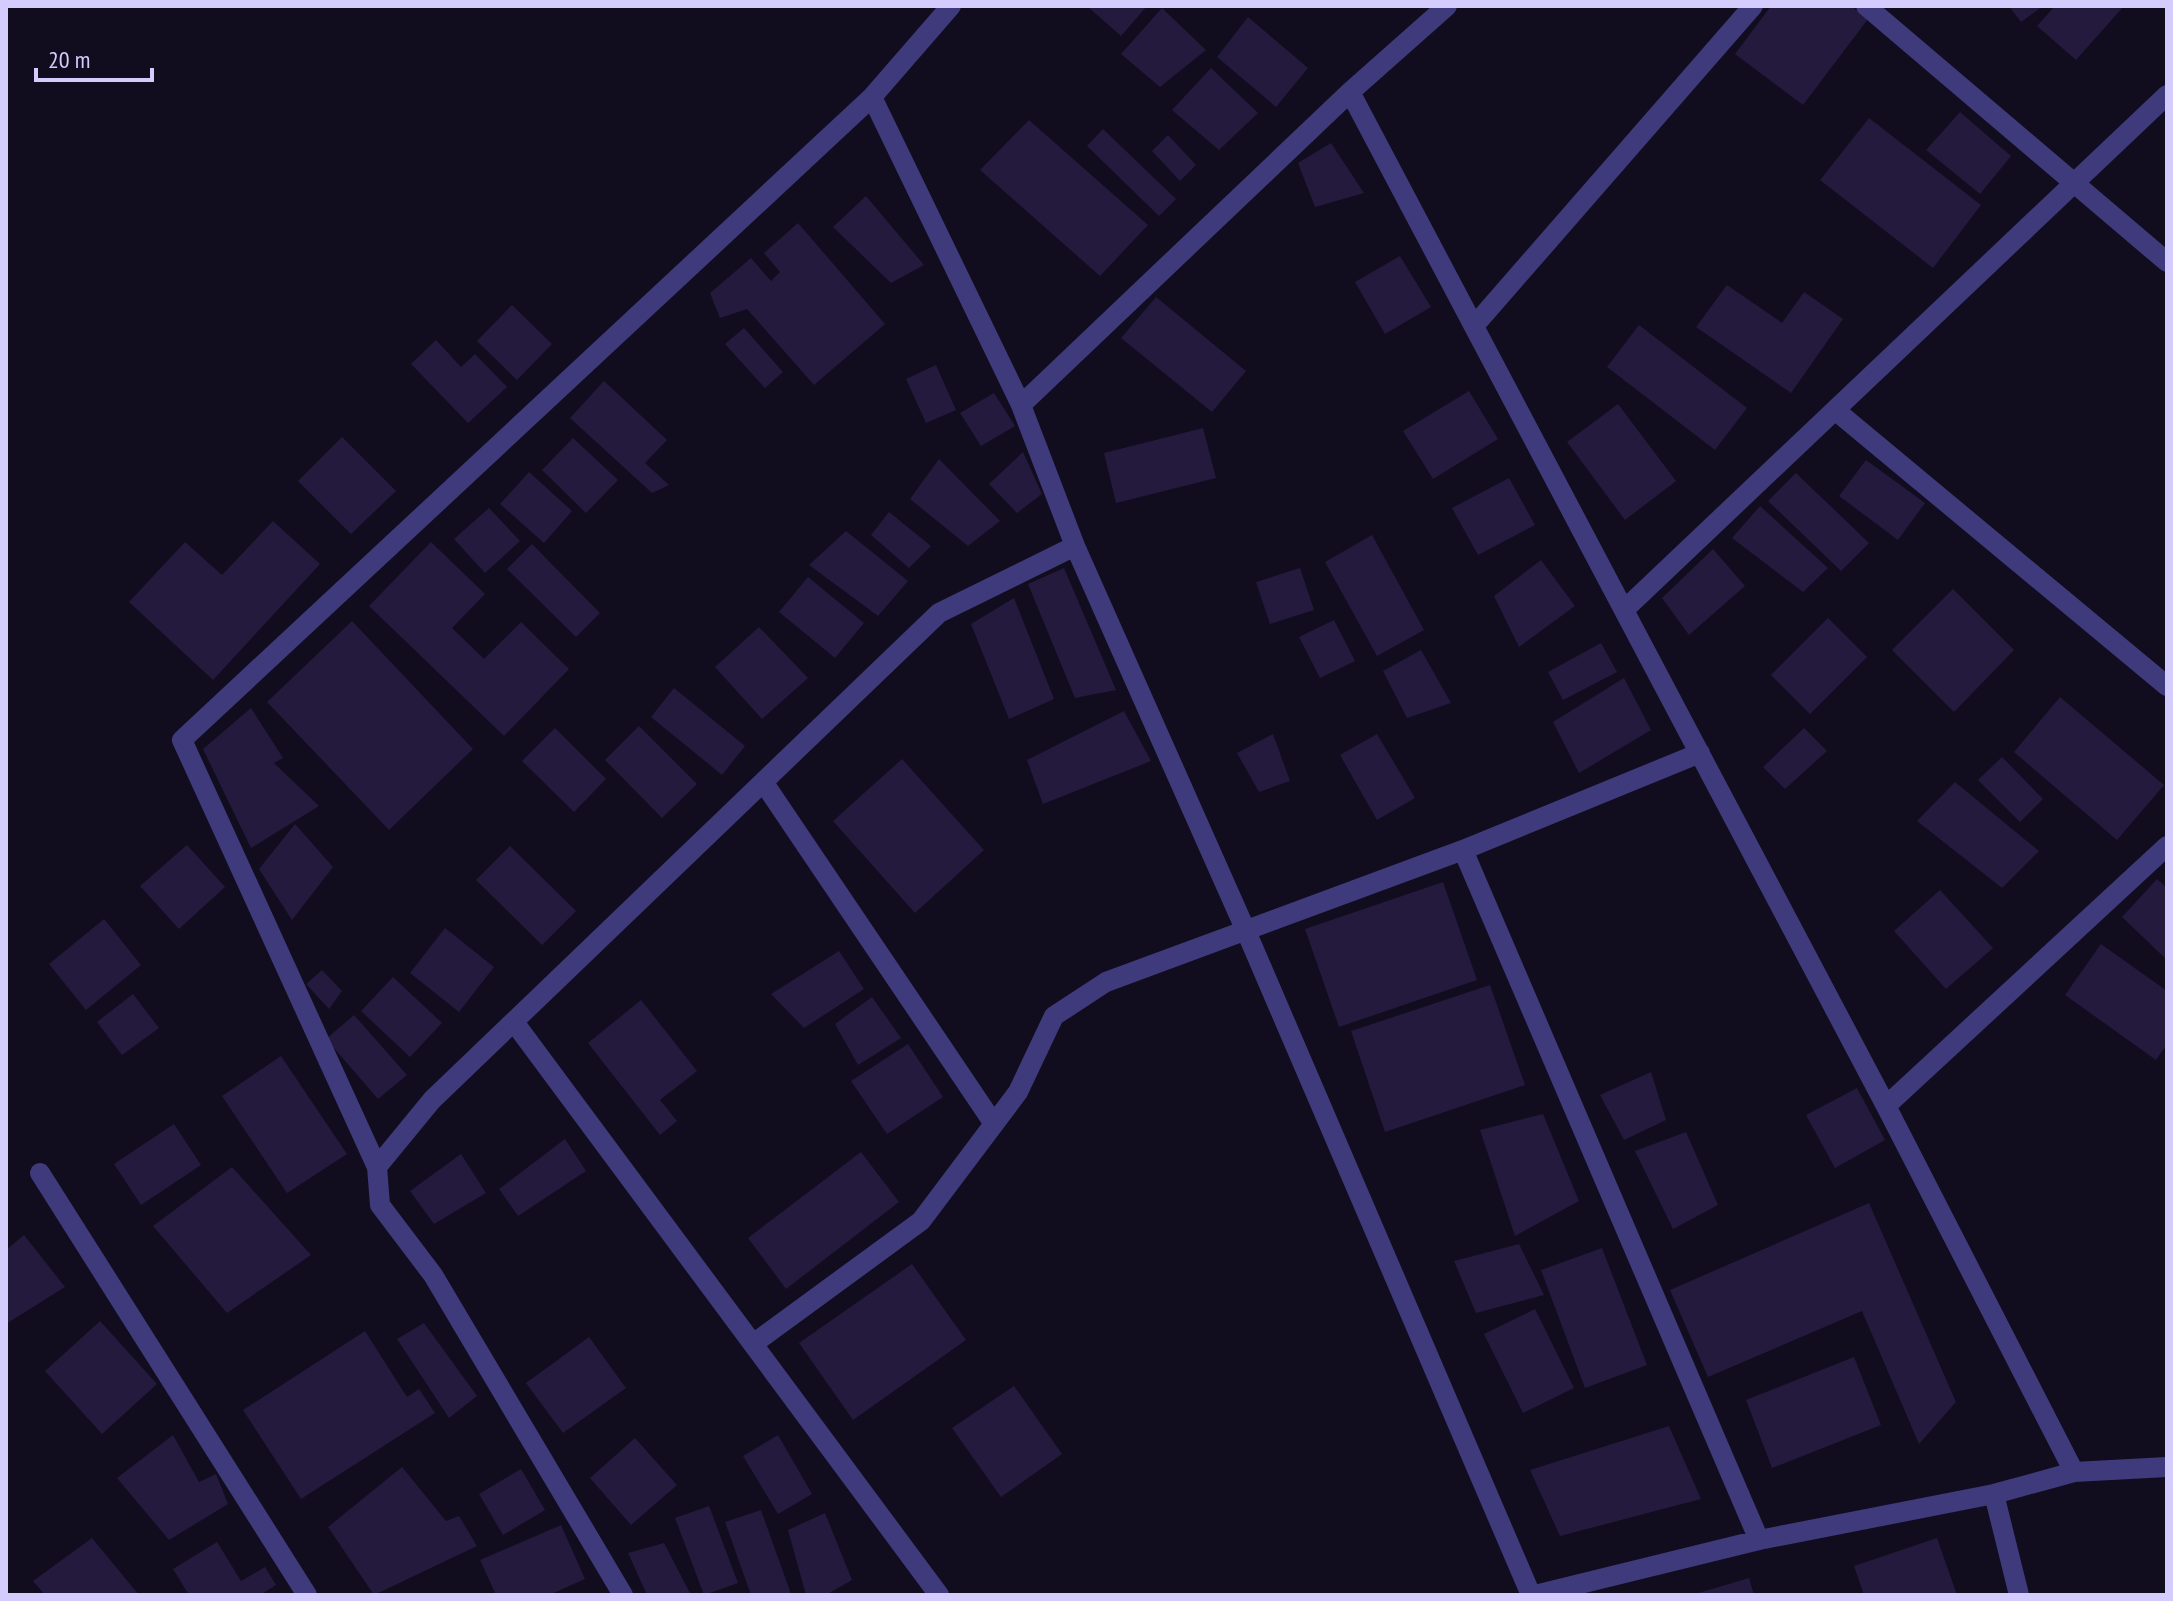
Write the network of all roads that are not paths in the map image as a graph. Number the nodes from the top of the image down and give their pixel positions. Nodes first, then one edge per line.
1 (951, 6) edge
2 (1447, 6) edge
3 (1753, 6) edge
4 (1866, 6) edge
5 (1350, 92) junction
6 (2167, 95) edge
7 (872, 97) junction
8 (2073, 184) junction
9 (2167, 262) edge
10 (1474, 326) junction
11 (1021, 405) junction
12 (1835, 410) junction
13 (1075, 546) junction
14 (1624, 610) junction
15 (2167, 686) edge
16 (1700, 753) junction
17 (764, 783) junction
18 (2167, 846) edge
19 (1463, 850) junction
20 (1246, 931) junction
21 (514, 1022) junction
22 (1886, 1106) junction
23 (994, 1124) junction
24 (377, 1167) junction
25 (40, 1173) dead end
26 (753, 1344) junction
27 (2167, 1467) edge
28 (2074, 1472) junction
29 (1994, 1494) junction
30 (1759, 1540) junction
31 (307, 1595) edge
32 (623, 1595) edge
33 (939, 1595) edge
34 (1533, 1595) edge
35 (2019, 1595) edge

1 - 7 street
2 - 5 street
3 - 10 street
4 - 8 street
5 - 10 street
5 - 11 street
6 - 8 street
7 - 11 street
7 - 24 street
8 - 9 street
8 - 12 street
10 - 14 street
11 - 13 street
12 - 14 street
12 - 15 street
13 - 17 street
13 - 20 street
14 - 16 street
16 - 19 street
16 - 22 street
17 - 21 street
17 - 23 street
18 - 22 street
19 - 20 street
19 - 30 street
20 - 23 street
20 - 34 street
21 - 24 street
21 - 26 street
22 - 28 street
23 - 26 street
24 - 32 street
25 - 31 street
26 - 33 street
27 - 28 street
28 - 29 street
29 - 30 street
29 - 35 street
30 - 34 street

